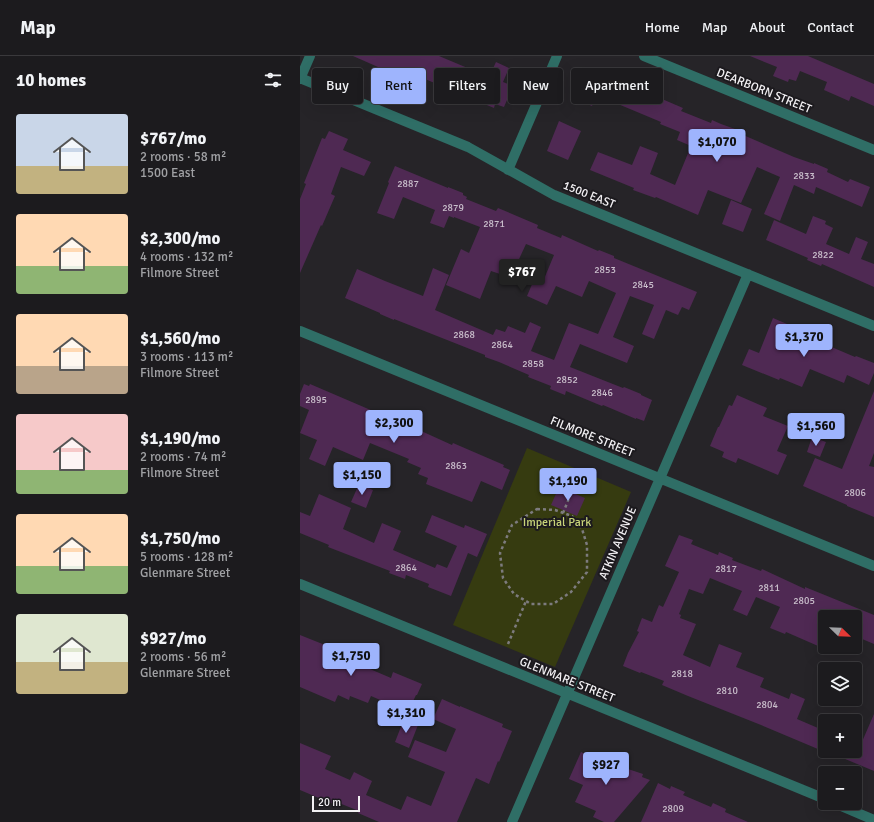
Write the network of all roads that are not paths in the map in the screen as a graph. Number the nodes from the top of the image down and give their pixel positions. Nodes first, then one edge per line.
1 (310, 56) edge
2 (557, 56) edge
3 (644, 56) edge
4 (300, 78) edge
5 (874, 150) edge
6 (508, 170) junction
7 (748, 274) junction
8 (874, 326) edge
9 (300, 332) edge
10 (660, 479) junction
11 (874, 566) edge
12 (300, 584) edge
13 (567, 694) junction
14 (818, 797) edge
15 (850, 810) edge
16 (874, 820) edge
17 (512, 822) edge

1 - 4 street
2 - 6 street
3 - 5 street, DEARBORN STREET
4 - 6 street, 1500 EAST
6 - 7 street, 1500 EAST
7 - 8 street, 1500 EAST
7 - 10 street, ATKIN AVENUE
9 - 10 street, FILMORE STREET
10 - 11 street, FILMORE STREET
10 - 13 street, ATKIN AVENUE
12 - 13 street, GLENMARE STREET
13 - 14 street, GLENMARE STREET
13 - 17 street, ATKIN AVENUE
15 - 16 street

